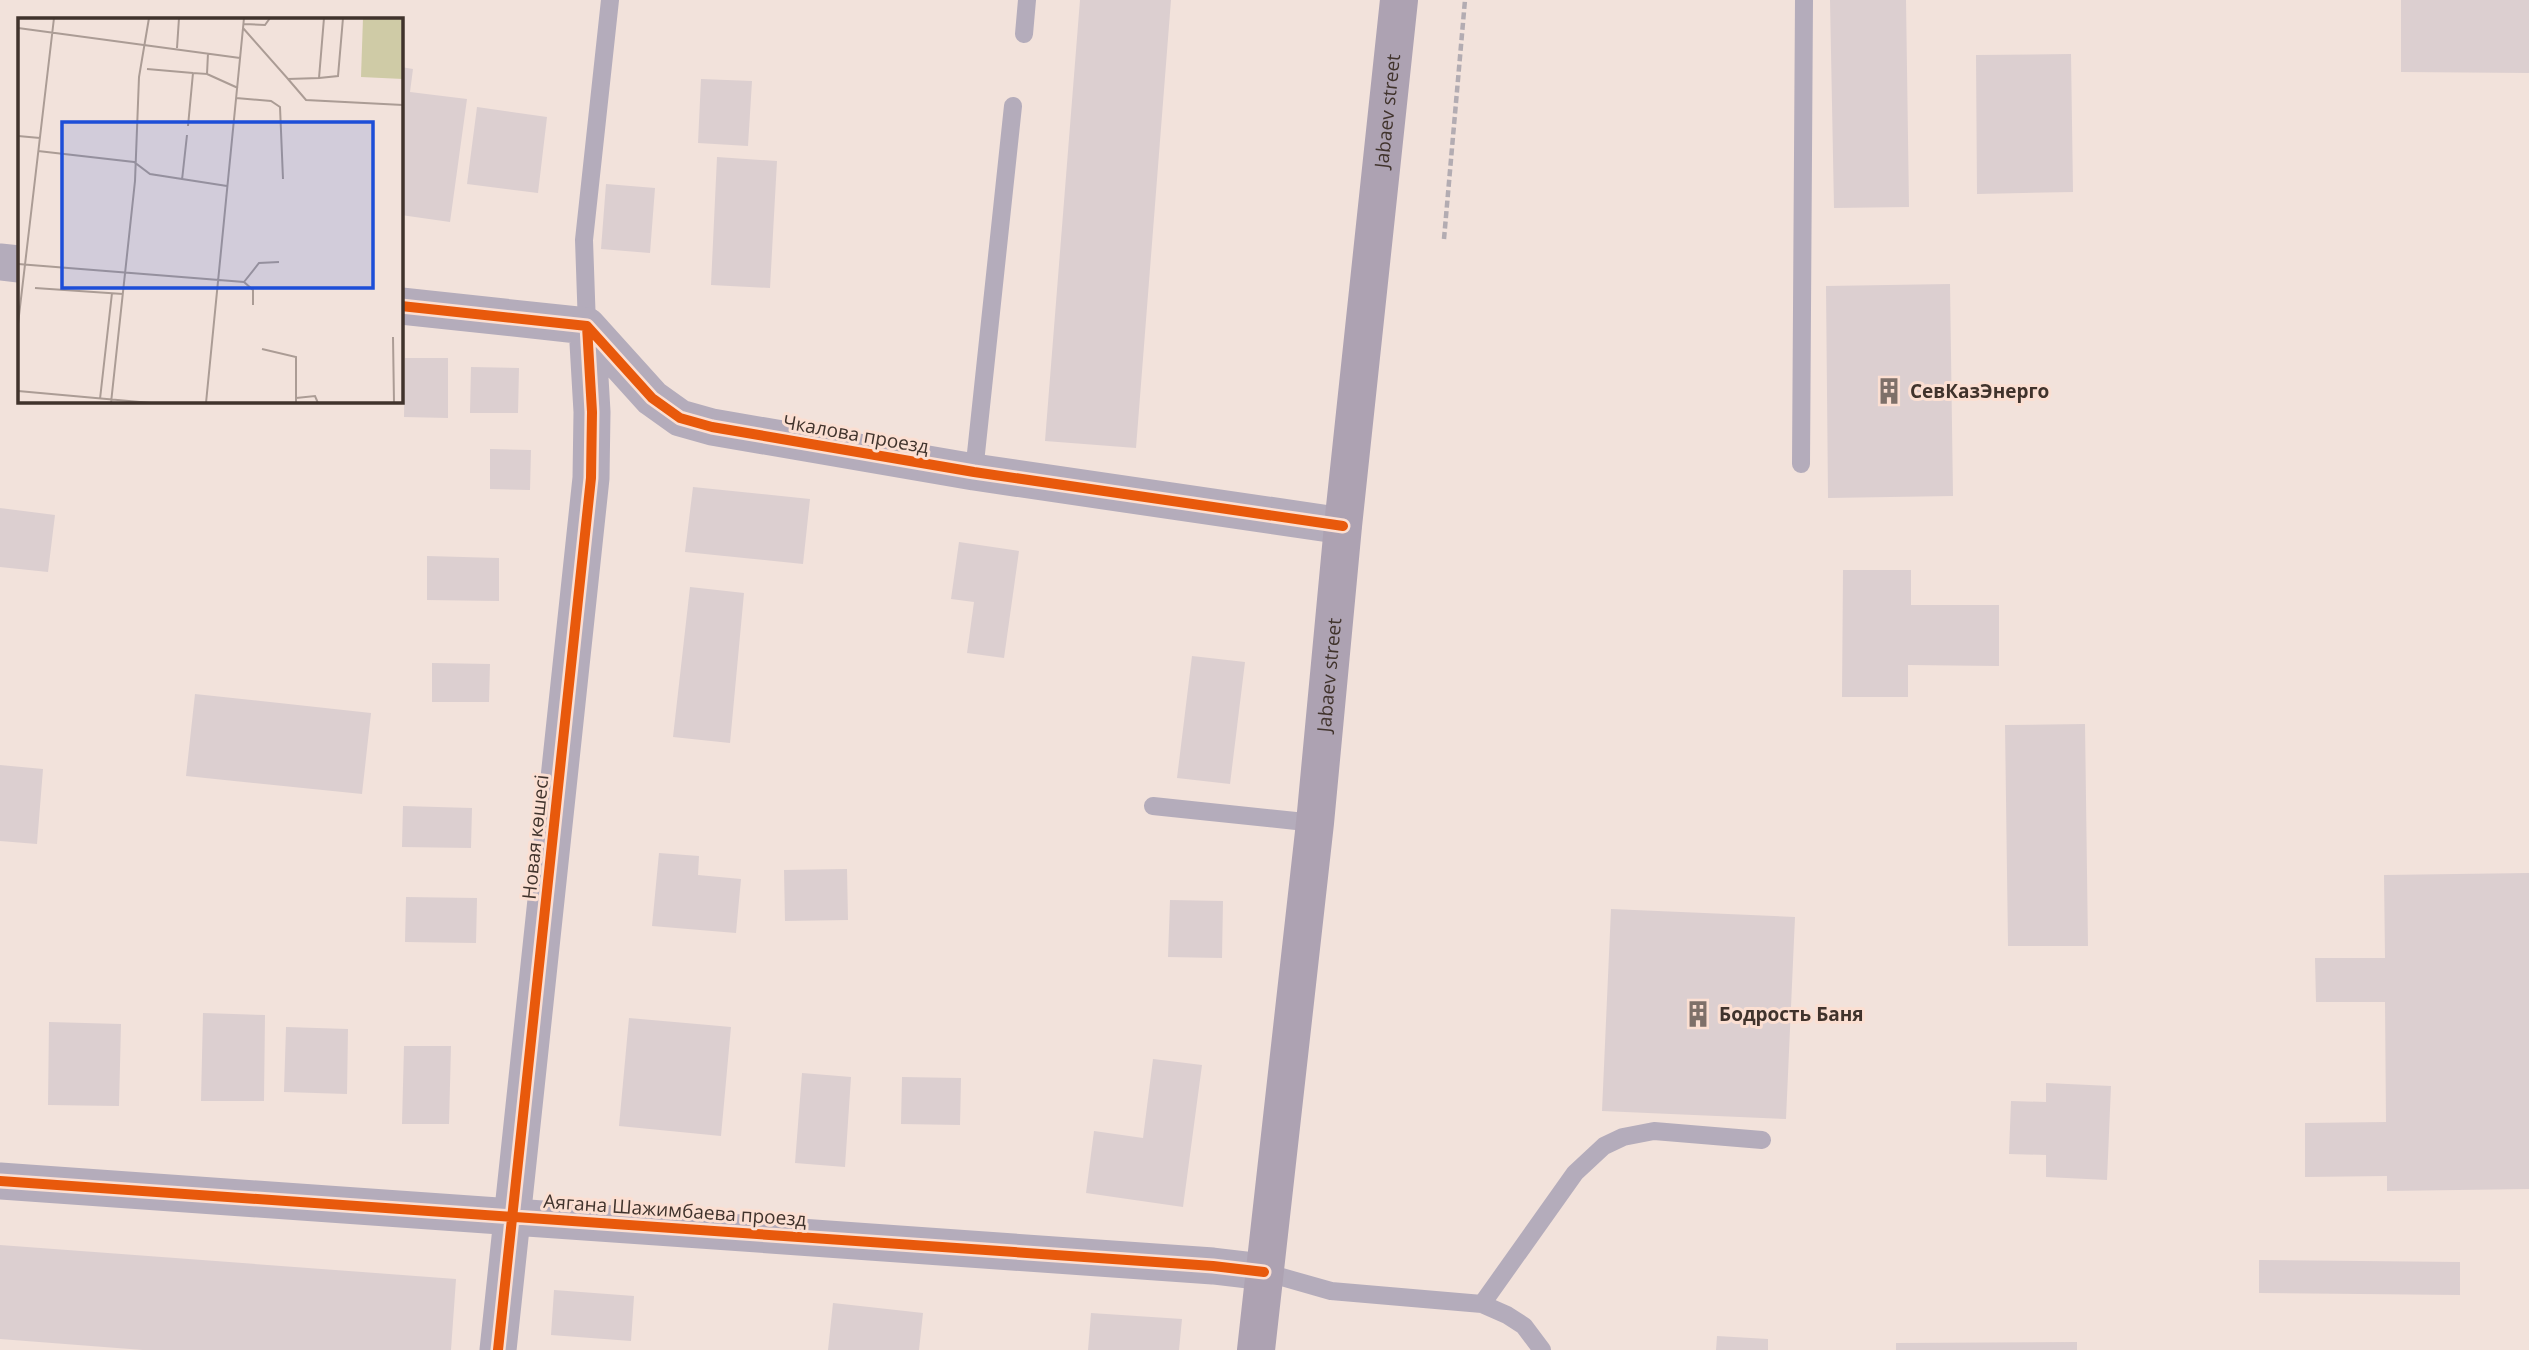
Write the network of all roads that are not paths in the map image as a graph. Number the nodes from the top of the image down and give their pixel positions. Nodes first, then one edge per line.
1 (610, 0) edge
2 (1027, 0) edge
3 (1399, 0) edge
4 (1804, 0) edge
5 (1024, 34) dead end
6 (1013, 106) dead end
7 (0, 262) edge
8 (18, 264) edge
9 (402, 306) edge
10 (587, 326) junction
11 (1801, 464) dead end
12 (974, 472) junction
13 (1343, 526) junction
14 (1153, 806) dead end
15 (1315, 823) junction
16 (1762, 1140) dead end
17 (0, 1181) edge
18 (511, 1216) junction
19 (1264, 1272) junction
20 (1482, 1304) junction
21 (498, 1350) edge
22 (1256, 1350) edge
23 (1542, 1350) edge

1 - 10 lane
2 - 5 lane
3 - 13 main road, Jabaev street
4 - 11 lane
6 - 12 lane
7 - 8 street
9 - 10 street
10 - 12 street, Чкалова проезд
10 - 18 street, Новая көшесі
12 - 13 street, Чкалова проезд
13 - 15 main road, Jabaev street
14 - 15 lane
15 - 19 main road, Jabaev street
16 - 20 lane
17 - 18 street, Аягана Шажимбаева проезд
18 - 19 street, Аягана Шажимбаева проезд
18 - 21 street, Новая көшесі
19 - 20 lane
19 - 22 main road, Jabaev street
20 - 23 lane

